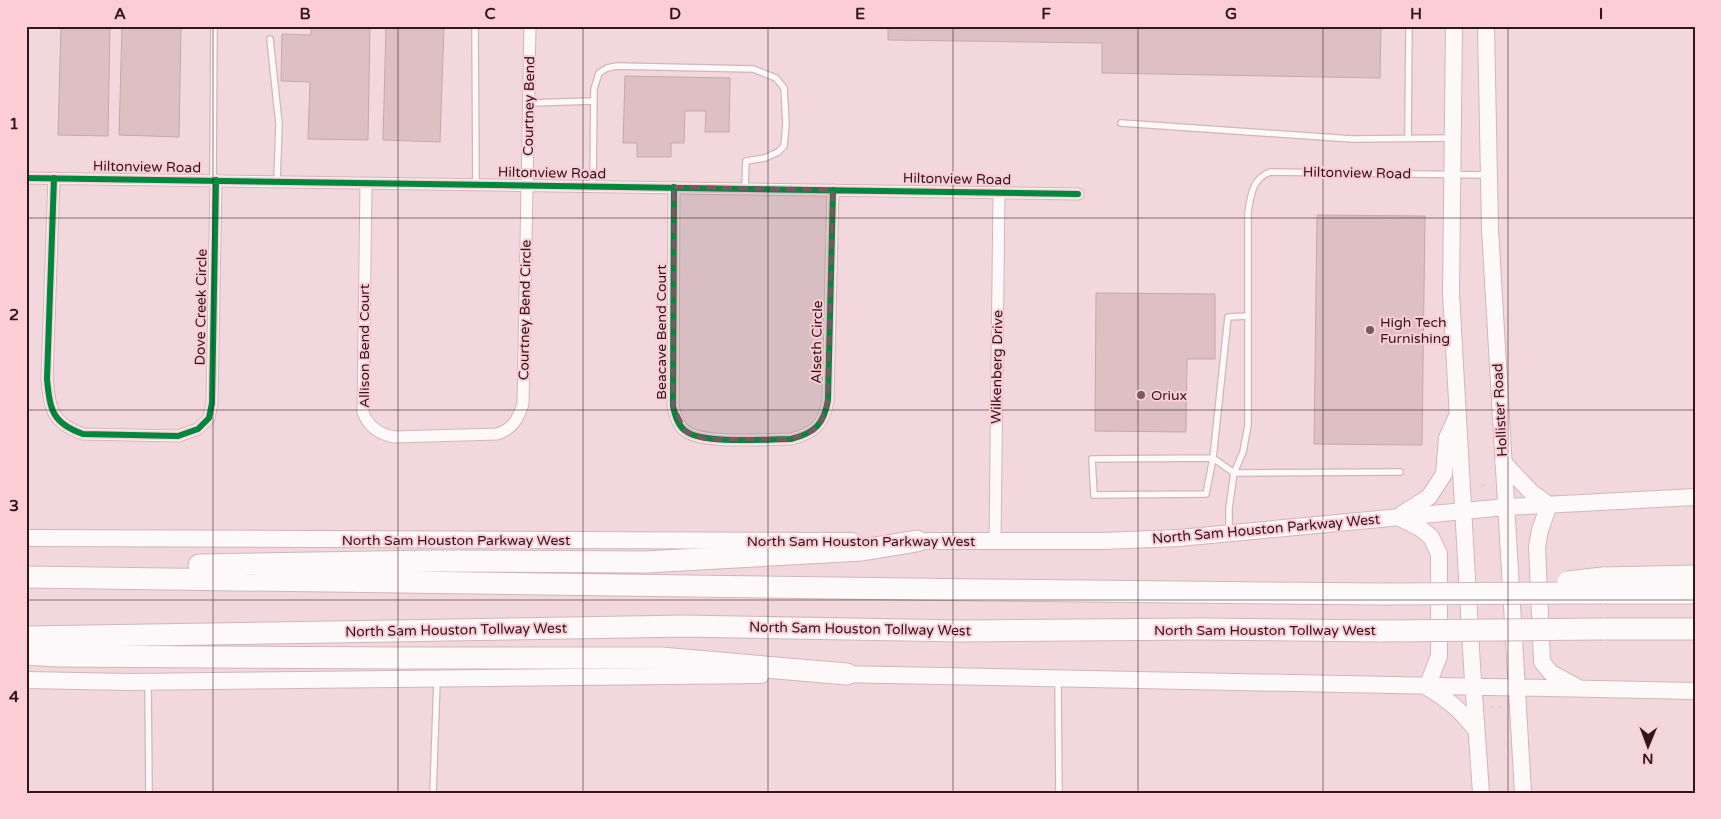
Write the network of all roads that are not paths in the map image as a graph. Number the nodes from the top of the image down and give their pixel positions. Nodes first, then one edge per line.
1 (475, 26) edge
2 (530, 26) edge
3 (1409, 26) edge
4 (1454, 26) edge
5 (1486, 26) edge
6 (214, 27) edge
7 (270, 39) dead end
8 (594, 101) junction
9 (529, 103) junction
10 (1121, 123) dead end
11 (1408, 138) junction
12 (1454, 138) junction
13 (1453, 175) junction
14 (1489, 175) junction
15 (26, 178) edge
16 (54, 178) junction
17 (215, 180) junction
18 (277, 181) junction
19 (366, 183) junction
20 (476, 184) junction
21 (527, 185) junction
22 (593, 186) junction
23 (674, 187) junction
24 (745, 188) junction
25 (833, 190) junction
26 (1000, 192) junction
27 (1078, 194) dead end
28 (1248, 316) junction
29 (1457, 414) junction
30 (508, 431) joint
31 (755, 439) joint
32 (1213, 458) junction
33 (1503, 462) junction
34 (1400, 472) dead end
35 (1234, 473) junction
36 (1695, 497) edge
37 (1549, 505) junction
38 (1506, 507) junction
39 (1463, 510) junction
40 (1398, 517) junction
41 (1229, 534) junction
42 (26, 538) edge
43 (917, 541) junction
44 (995, 541) junction
45 (26, 572) edge
46 (26, 576) edge
47 (1695, 576) edge
48 (1602, 586) junction
49 (1695, 593) edge
50 (1695, 629) edge
51 (26, 637) edge
52 (26, 654) edge
53 (847, 674) junction
54 (437, 678) junction
55 (26, 680) edge
56 (1058, 680) junction
57 (148, 681) junction
58 (1427, 687) junction
59 (1473, 688) junction
60 (1516, 688) junction
61 (1583, 690) junction
62 (1695, 691) edge
63 (1476, 730) junction
64 (149, 793) edge
65 (433, 793) edge
66 (1059, 793) edge
67 (1481, 793) edge
68 (1523, 793) edge

1 - 20 lane
2 - 9 street, Courtney Bend
3 - 11 lane
4 - 12 main road
5 - 14 main road, Hollister Road
6 - 17 lane
7 - 18 lane
8 - 9 lane
8 - 22 lane
8 - 24 lane
9 - 21 street, Courtney Bend
10 - 11 lane
11 - 12 lane
12 - 13 main road
13 - 14 lane, Hiltonview Road
13 - 28 lane, Hiltonview Road
13 - 29 main road
14 - 33 main road, Hollister Road
15 - 16 street, Hiltonview Road
16 - 17 street, Hiltonview Road
16 - 17 street, Dove Creek Circle
17 - 18 street, Hiltonview Road
18 - 19 street, Hiltonview Road
19 - 20 street, Hiltonview Road
19 - 30 street, Allison Bend Court
20 - 21 street, Hiltonview Road
21 - 22 street, Hiltonview Road
21 - 30 street, Courtney Bend Circle
22 - 23 street, Hiltonview Road
23 - 24 street, Hiltonview Road
23 - 31 street, Beacave Bend Court
24 - 25 street, Hiltonview Road
25 - 26 street, Hiltonview Road
25 - 31 street, Alseth Circle
26 - 27 street, Hiltonview Road
26 - 44 street, Wilkenberg Drive
28 - 32 lane
28 - 35 lane, Hiltonview Road
29 - 39 main road
29 - 40 main road
32 - 32 lane
32 - 35 lane
33 - 37 main road
33 - 38 main road, Hollister Road
34 - 35 lane
35 - 41 lane, Hiltonview Road
36 - 37 main road, North Sam Houston Parkway West
37 - 38 main road, North Sam Houston Parkway West
37 - 61 main road
38 - 39 main road, North Sam Houston Parkway West
38 - 60 main road, Hollister Road
39 - 40 main road, North Sam Houston Parkway West
39 - 59 main road
40 - 41 main road, North Sam Houston Parkway West
40 - 58 main road
41 - 44 main road, North Sam Houston Parkway West
42 - 43 main road, North Sam Houston Parkway West
43 - 44 main road, North Sam Houston Parkway West
43 - 45 highway
46 - 48 highway, bridge
47 - 48 highway
48 - 49 highway
50 - 51 highway, North Sam Houston Tollway West, bridge
52 - 53 highway
53 - 54 main road
53 - 56 main road
54 - 57 main road
54 - 65 lane
55 - 57 main road
56 - 58 main road
56 - 66 lane
57 - 64 lane
58 - 59 main road
58 - 63 main road
59 - 60 main road
59 - 63 main road
60 - 61 main road
60 - 68 main road, Hollister Road
61 - 62 main road
63 - 67 main road

